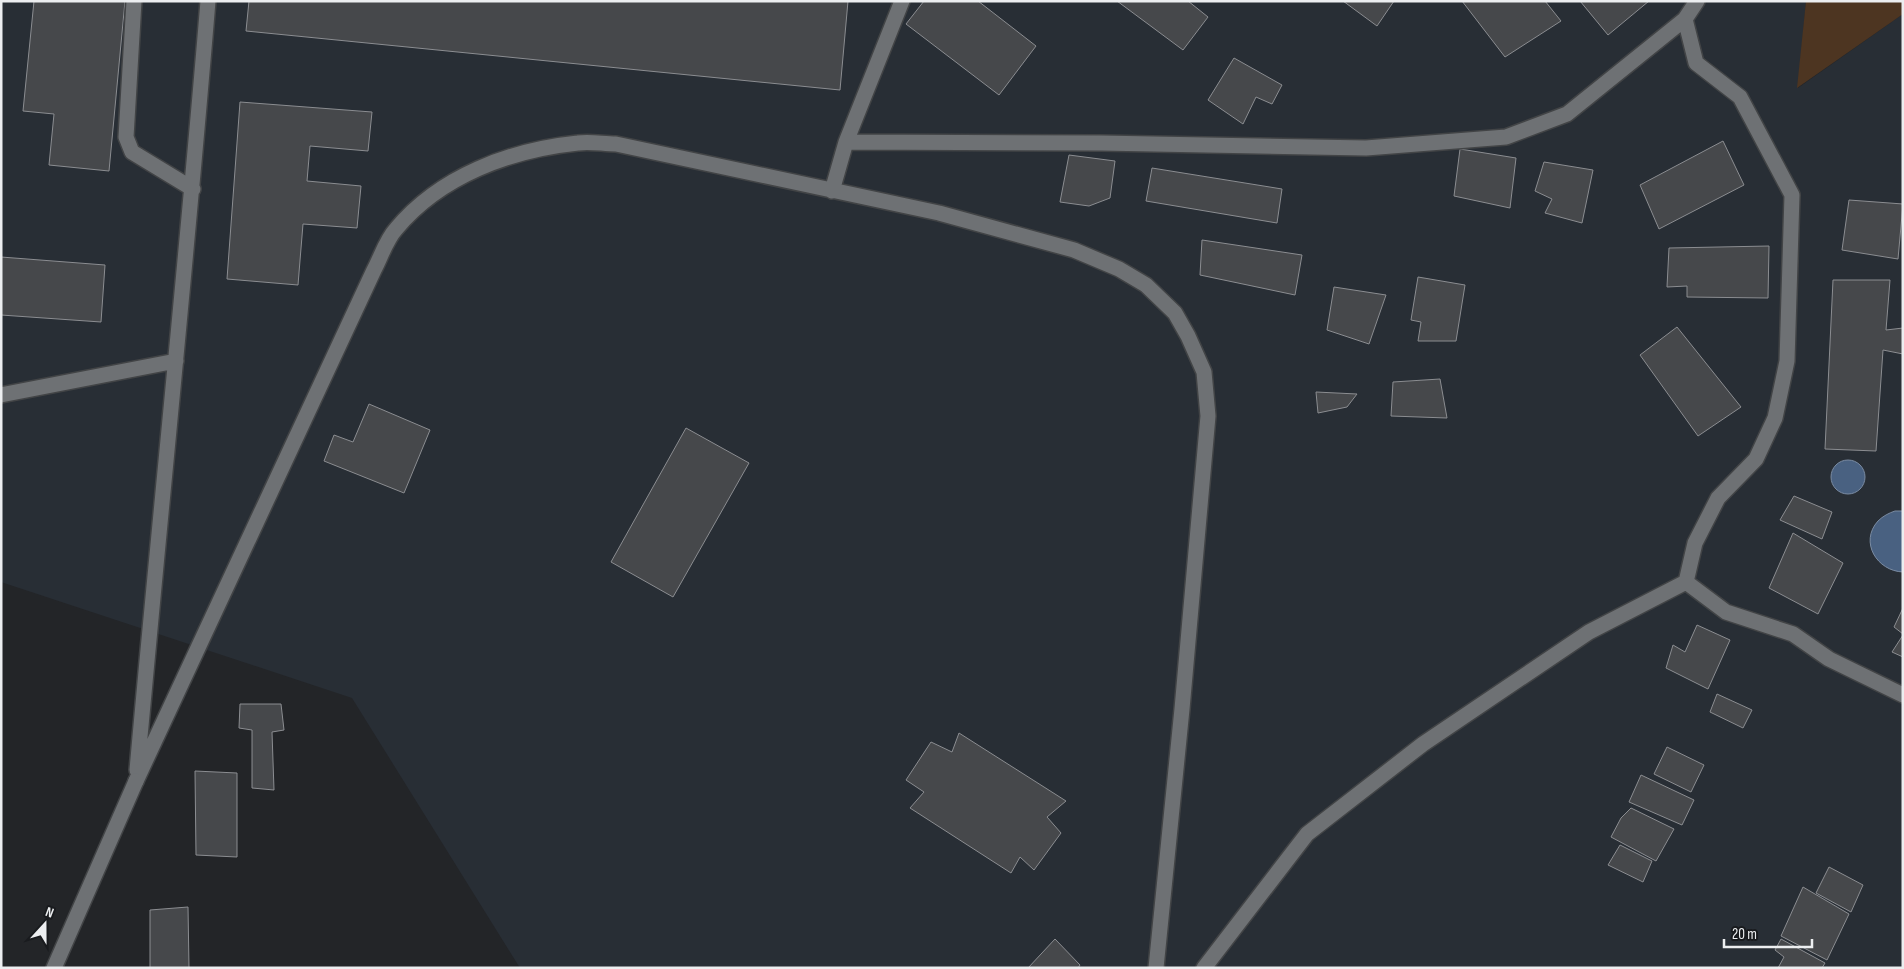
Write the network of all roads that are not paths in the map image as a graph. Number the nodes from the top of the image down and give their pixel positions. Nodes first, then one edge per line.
1 (134, 1) edge
2 (208, 1) edge
3 (902, 1) edge
4 (1697, 1) edge
5 (1685, 19) junction
6 (846, 142) junction
7 (193, 189) junction
8 (832, 191) junction
9 (176, 361) junction
10 (1, 395) edge
11 (1686, 582) junction
12 (1903, 695) edge
13 (136, 781) junction
14 (54, 968) edge
15 (1156, 968) edge
16 (1204, 968) edge

1 - 7 street
2 - 7 street
3 - 6 street
4 - 5 street
5 - 6 street
5 - 11 street
6 - 8 street
7 - 9 street
8 - 13 street
8 - 15 street
9 - 10 street
9 - 13 street
11 - 12 street
11 - 16 street
13 - 14 street

